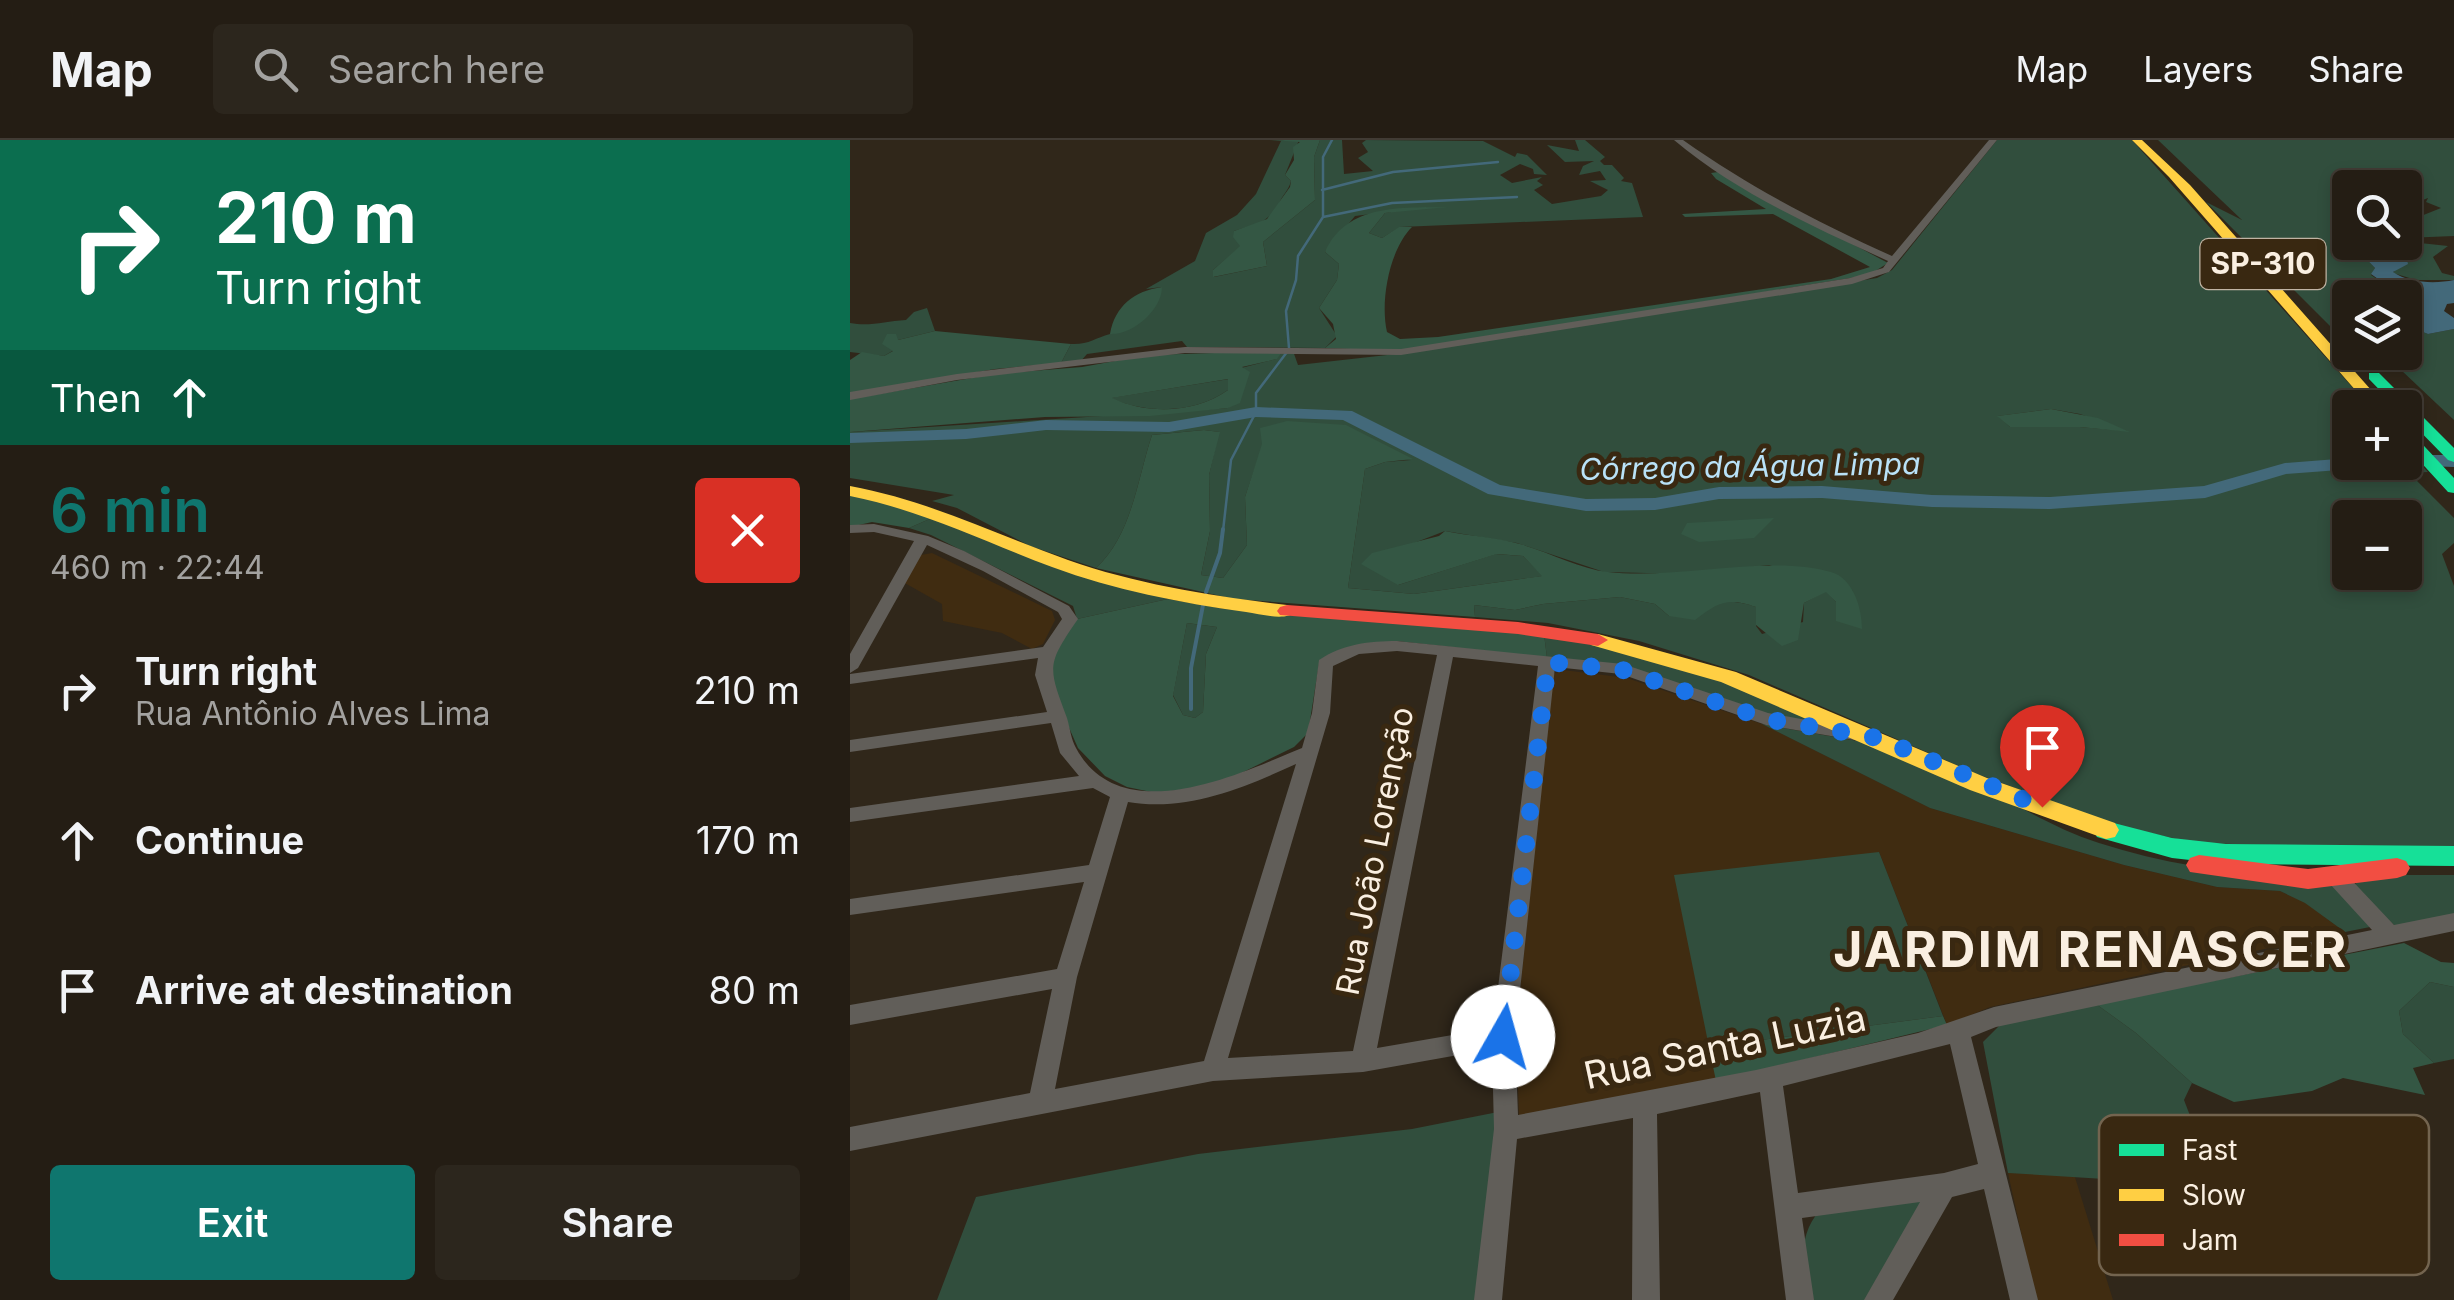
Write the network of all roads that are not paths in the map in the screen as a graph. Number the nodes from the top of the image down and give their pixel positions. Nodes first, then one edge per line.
1 (1678, 140) edge
2 (1994, 140) edge
3 (2137, 140) edge
4 (2174, 177) junction
5 (1895, 261) junction
6 (2332, 334) edge
7 (2365, 370) edge
8 (2364, 390) edge
9 (850, 396) edge
10 (2422, 450) edge
11 (2449, 468) edge
12 (850, 490) edge
13 (850, 529) edge
14 (923, 539) junction
15 (1048, 651) junction
16 (1446, 652) junction
17 (1548, 662) junction
18 (850, 668) edge
19 (850, 679) edge
20 (1057, 716) junction
21 (1878, 738) junction
22 (850, 746) edge
23 (1308, 752) junction
24 (1095, 781) junction
25 (1121, 793) junction
26 (850, 815) edge
27 (2330, 855) junction
28 (2454, 856) edge
29 (2270, 866) junction
30 (2454, 866) edge
31 (1096, 872) junction
32 (2341, 877) junction
33 (850, 907) edge
34 (2454, 922) edge
35 (2390, 935) junction
36 (1066, 977) junction
37 (850, 1014) edge
38 (1959, 1033) junction
39 (1503, 1037) junction
40 (1363, 1061) junction
41 (1213, 1070) junction
42 (1770, 1079) junction
43 (1040, 1102) junction
44 (1645, 1106) junction
45 (1506, 1129) junction
46 (850, 1139) edge
47 (1995, 1173) junction
48 (1944, 1186) junction
49 (1788, 1207) junction
50 (1488, 1300) edge
51 (1646, 1300) edge
52 (1800, 1300) edge
53 (1878, 1300) edge
54 (2024, 1300) edge

1 - 5 street
2 - 5 street
3 - 4 main road, SP-310
4 - 6 main road, SP-310
4 - 8 main road, SP-310
5 - 9 street
7 - 11 main road, SP-310
10 - 11 main road, SP-310
12 - 21 main road
13 - 14 street
14 - 15 street
14 - 18 street
15 - 19 street
15 - 20 street
16 - 17 street
16 - 23 street
16 - 40 street, Rua João Lorenção
17 - 21 street
17 - 39 street
20 - 22 street
20 - 24 street
21 - 29 main road
23 - 25 street
23 - 41 street
24 - 25 street
24 - 26 street
25 - 31 street
27 - 28 main road
27 - 29 main road
27 - 32 main road
29 - 32 main road
30 - 32 main road
31 - 33 street
31 - 36 street
32 - 35 street
34 - 35 street, Rua Santa Luzia
35 - 38 street, Rua Santa Luzia
36 - 37 street
36 - 43 street
38 - 42 street, Rua Santa Luzia
38 - 47 street
39 - 40 street
39 - 45 street
40 - 41 street
41 - 43 street
42 - 44 street, Rua Santa Luzia
42 - 49 street
43 - 46 street
44 - 45 street, Rua Santa Luzia
44 - 51 street
45 - 50 street
47 - 48 street
47 - 54 street
48 - 49 street
48 - 53 street
49 - 52 street

